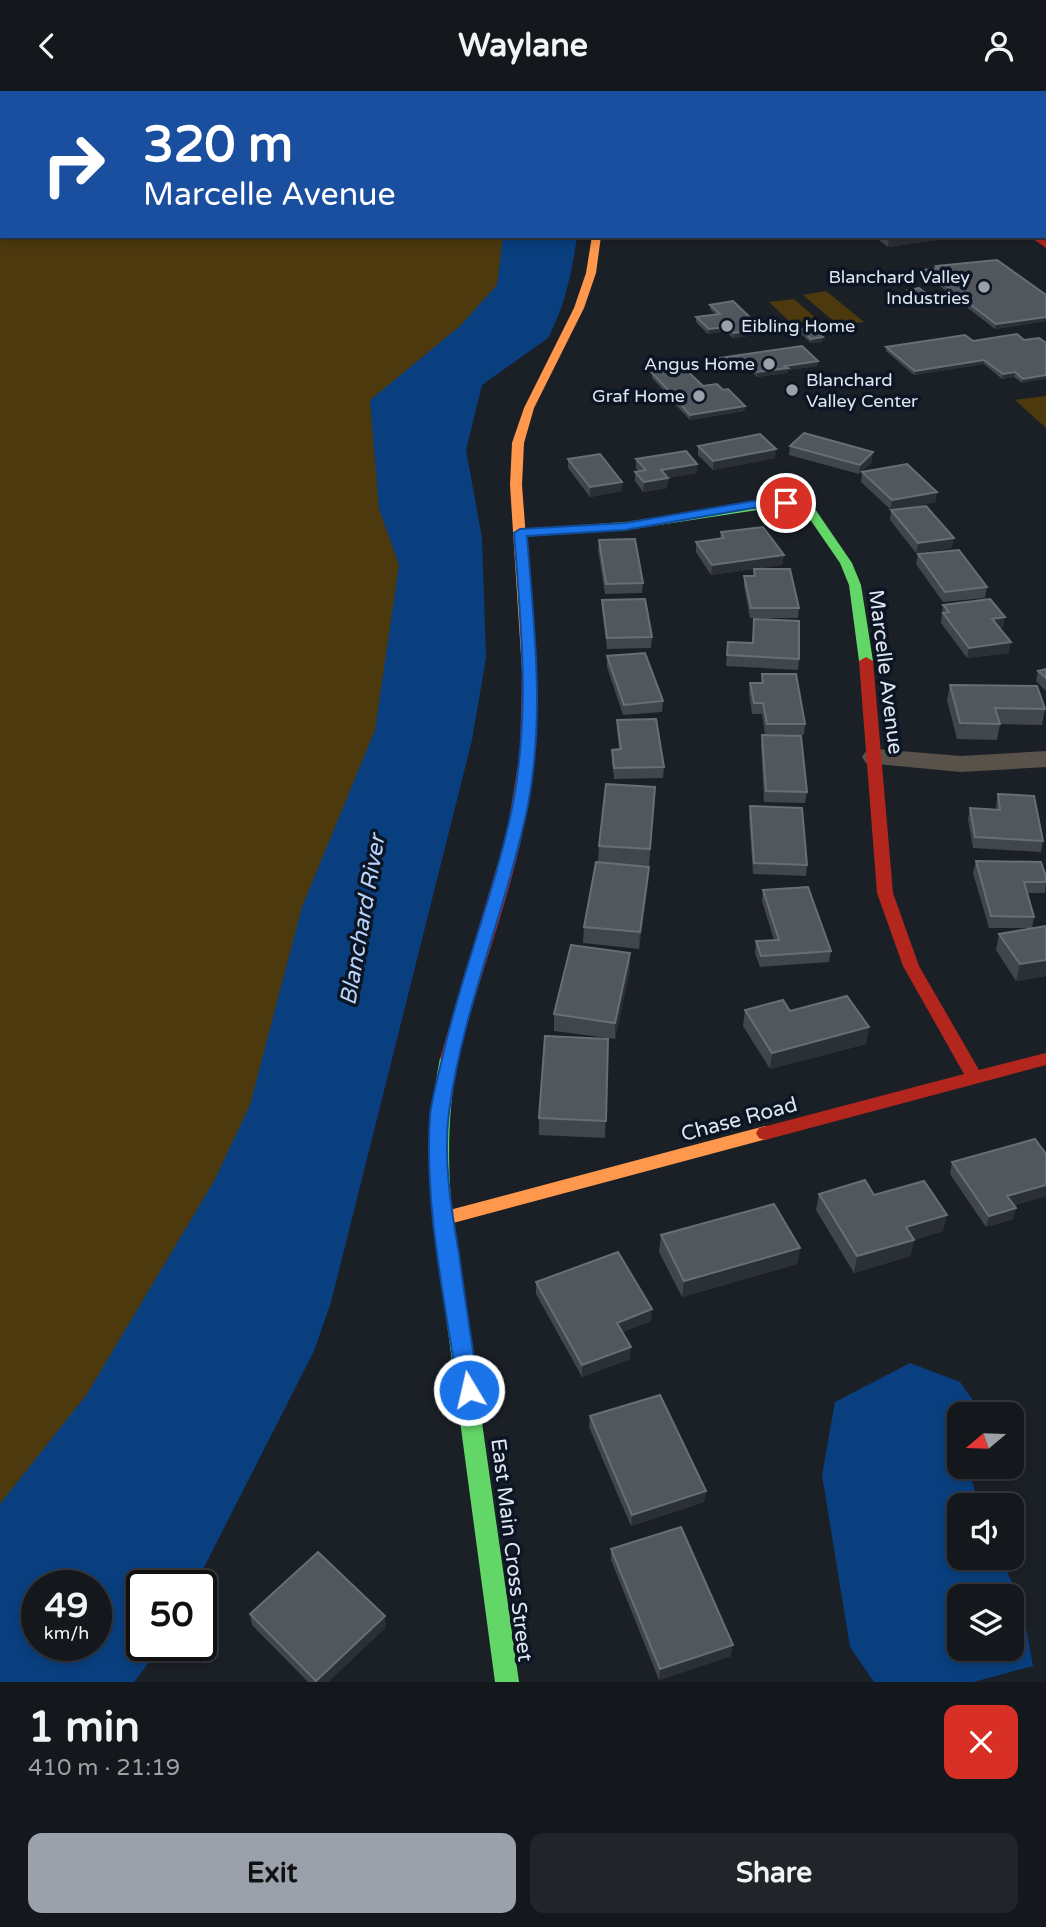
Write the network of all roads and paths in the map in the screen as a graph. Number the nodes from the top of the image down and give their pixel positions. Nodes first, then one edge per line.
1 (597, 238) edge
2 (520, 533) junction
3 (876, 757) junction
4 (1046, 759) edge
5 (1046, 1059) edge
6 (975, 1078) junction
7 (442, 1219) junction
8 (507, 1682) edge

1 - 2 main road, East Main Cross Street
2 - 3 main road, Marcelle Avenue
2 - 7 main road, East Main Cross Street
3 - 4 street
3 - 6 main road, Marcelle Avenue
5 - 6 main road, Chase Road
6 - 7 main road, Chase Road
7 - 8 main road, East Main Cross Street

